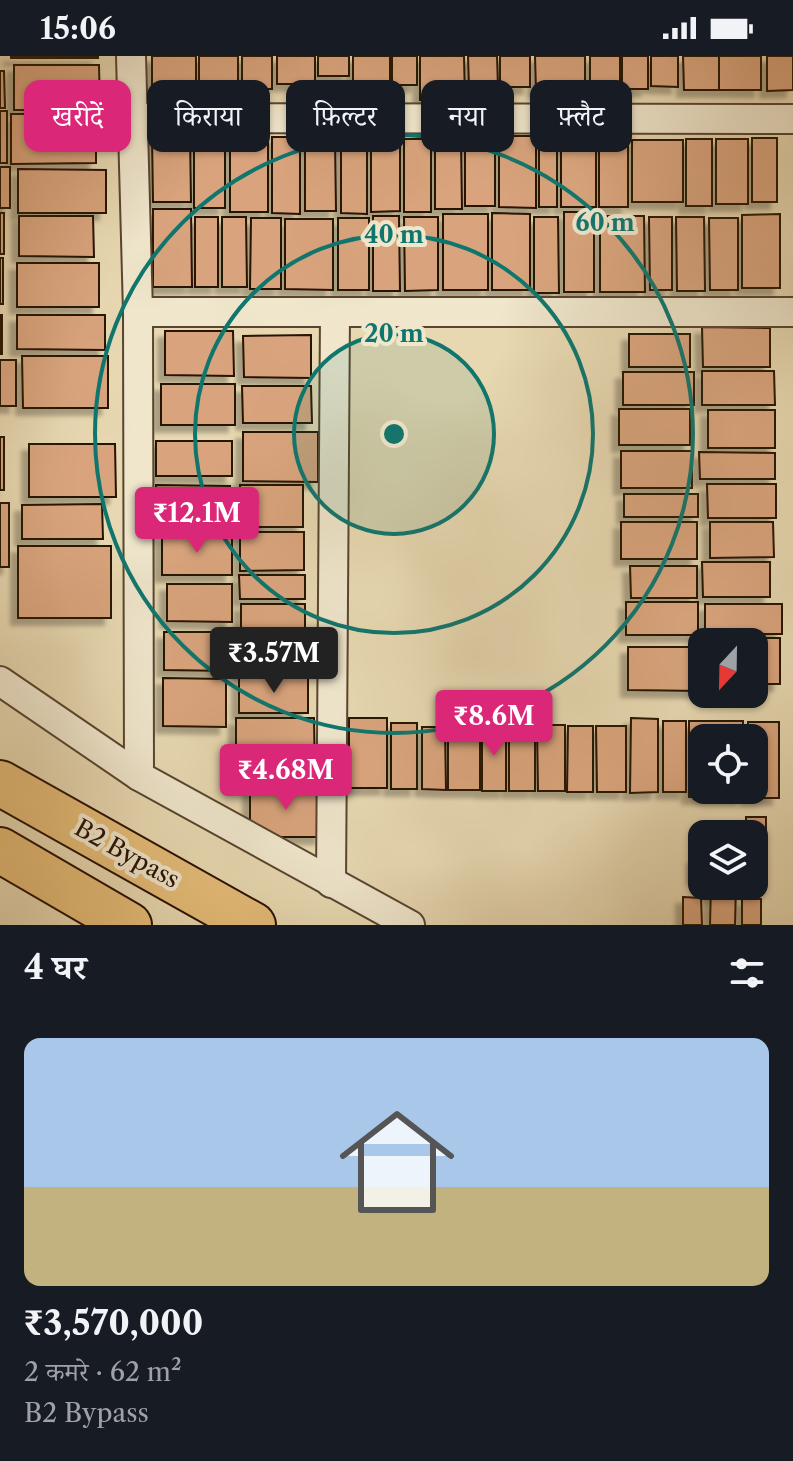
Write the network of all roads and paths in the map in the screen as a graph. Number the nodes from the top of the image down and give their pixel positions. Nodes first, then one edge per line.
1 (131, 56) edge
2 (132, 118) junction
3 (793, 119) edge
4 (138, 312) junction
5 (793, 312) edge
6 (335, 313) junction
7 (0, 681) edge
8 (139, 776) junction
9 (0, 783) edge
10 (0, 850) edge
11 (331, 883) junction
12 (129, 925) edge
13 (253, 925) edge
14 (410, 925) edge

1 - 2 street
2 - 3 street
2 - 4 street
4 - 6 street
4 - 8 street
5 - 6 street
6 - 11 street
7 - 8 street
8 - 11 street
9 - 13 main road, B2 Bypass
10 - 12 main road
11 - 14 street

